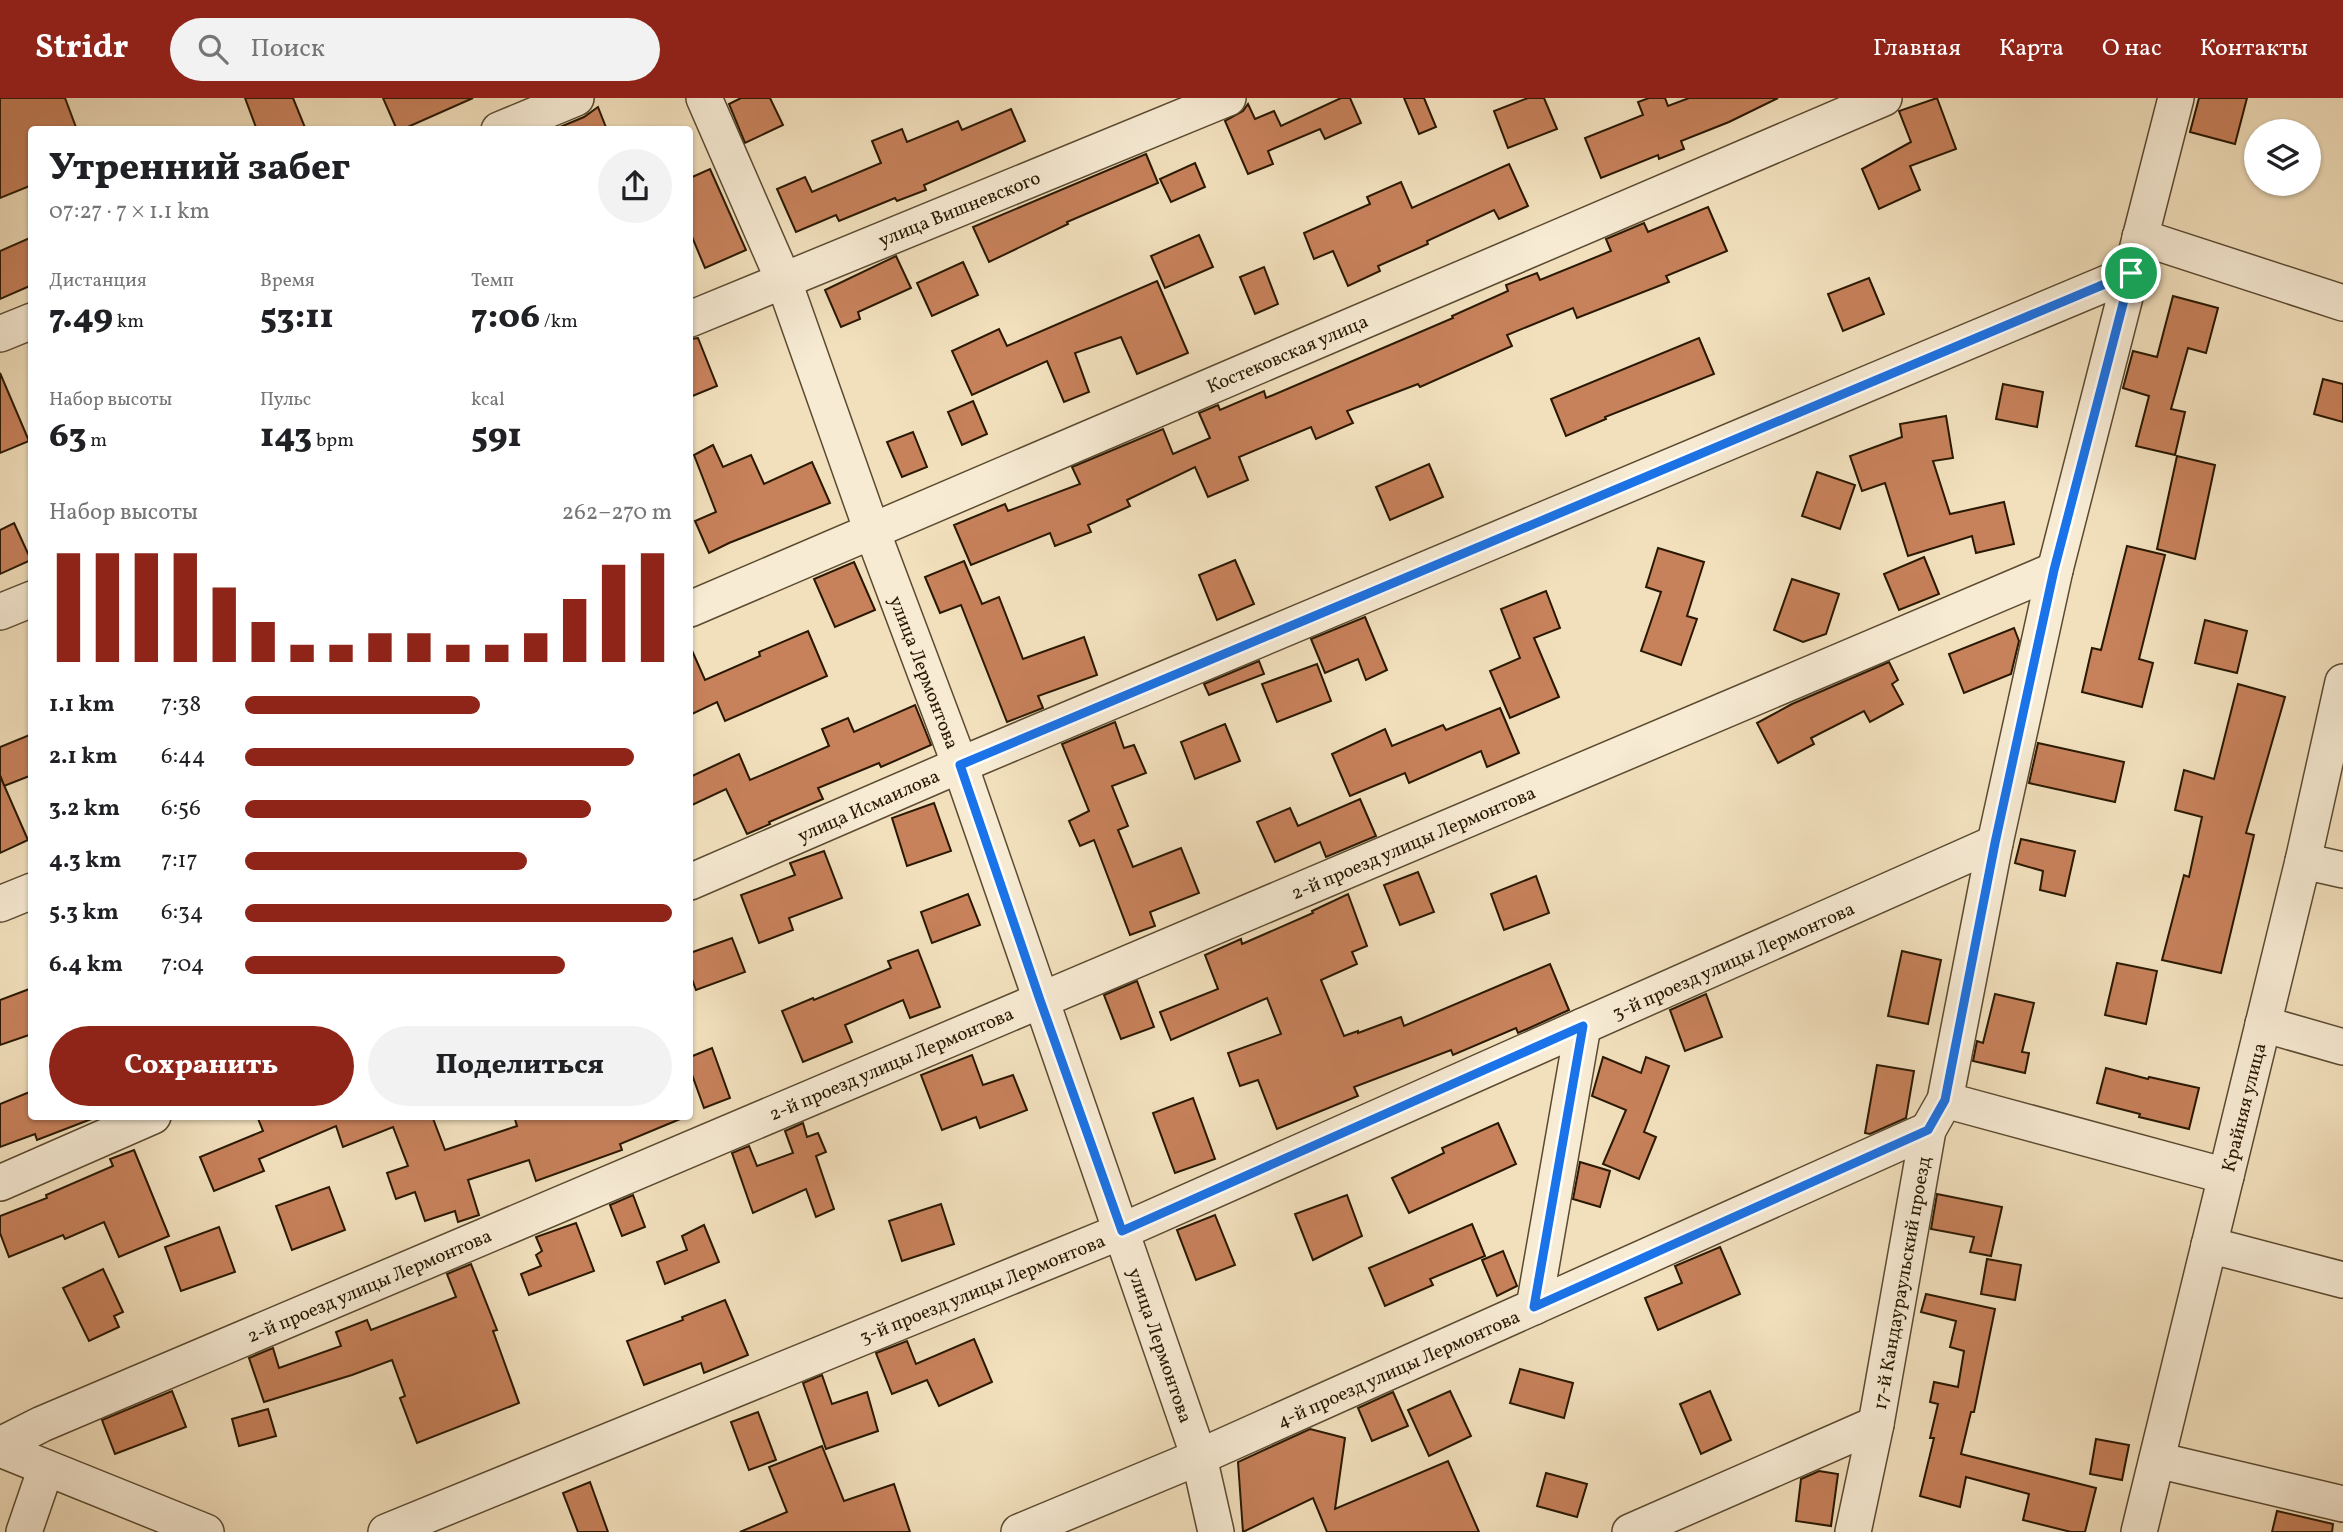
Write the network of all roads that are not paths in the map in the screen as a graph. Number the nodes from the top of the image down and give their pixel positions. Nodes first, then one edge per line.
1 (576, 98) edge
2 (704, 98) edge
3 (1228, 98) edge
4 (1884, 98) edge
5 (2176, 98) edge
6 (509, 126) edge
7 (2140, 237) junction
8 (2131, 273) junction
9 (783, 279) junction
10 (2343, 303) edge
11 (693, 318) edge
12 (28, 323) edge
13 (0, 334) edge
14 (872, 531) junction
15 (2054, 570) junction
16 (28, 601) edge
17 (693, 608) edge
18 (0, 612) edge
19 (2342, 688) edge
20 (960, 765) junction
21 (1995, 843) junction
22 (2303, 861) junction
23 (2343, 870) edge
24 (693, 881) edge
25 (28, 893) edge
26 (0, 904) edge
27 (1040, 1000) junction
28 (2263, 1024) junction
29 (1583, 1026) junction
30 (2343, 1047) edge
31 (1945, 1100) junction
32 (144, 1120) edge
33 (1928, 1130) junction
34 (2226, 1176) junction
35 (0, 1183) edge
36 (1122, 1231) junction
37 (2209, 1245) junction
38 (2343, 1280) edge
39 (1534, 1307) junction
40 (1876, 1424) junction
41 (0, 1447) edge
42 (1199, 1457) junction
43 (2157, 1460) junction
44 (46, 1468) junction
45 (2343, 1504) edge
46 (24, 1532) edge
47 (206, 1532) edge
48 (386, 1532) edge
49 (1019, 1532) edge
50 (1216, 1532) edge
51 (1630, 1532) edge
52 (1853, 1532) edge
53 (2140, 1532) edge

1 - 6 street
2 - 9 street, улица Лермонтова
3 - 9 street, улица Вишневского
4 - 14 street, Костековская улица
5 - 7 street, 17-й Кандаураульский проезд
7 - 8 street, 17-й Кандаураульский проезд
7 - 10 street
8 - 15 street, 17-й Кандаураульский проезд
8 - 20 street, улица Исмаилова
9 - 11 street, улица Вишневского
9 - 14 street, улица Лермонтова
12 - 13 street
14 - 17 street, Костековская улица
14 - 20 street, улица Лермонтова
15 - 21 street, 17-й Кандаураульский проезд
15 - 27 street, 2-й проезд улицы Лермонтова
16 - 18 street
19 - 22 street, Крайняя улица
20 - 24 street, улица Исмаилова
20 - 27 street, улица Лермонтова
21 - 29 street, 3-й проезд улицы Лермонтова
21 - 31 street, 17-й Кандаураульский проезд
22 - 23 street
22 - 28 street, Крайняя улица
25 - 26 street
27 - 36 street, улица Лермонтова
27 - 41 street, 2-й проезд улицы Лермонтова
28 - 30 street
28 - 34 street, Крайняя улица
29 - 36 street, 3-й проезд улицы Лермонтова
29 - 39 street
31 - 33 street, 17-й Кандаураульский проезд
31 - 34 street
32 - 35 street
33 - 39 street, 4-й проезд улицы Лермонтова
33 - 40 street, 17-й Кандаураульский проезд
34 - 37 street, Крайняя улица
36 - 42 street, улица Лермонтова
36 - 48 street, 3-й проезд улицы Лермонтова
37 - 38 street
37 - 43 street, Крайняя улица
39 - 42 street, 4-й проезд улицы Лермонтова
40 - 51 street
40 - 52 street, 17-й Кандаураульский проезд
41 - 44 street
42 - 49 street, 4-й проезд улицы Лермонтова
42 - 50 street, улица Лермонтова
43 - 45 street
43 - 53 street, Крайняя улица
44 - 46 street
44 - 47 street

